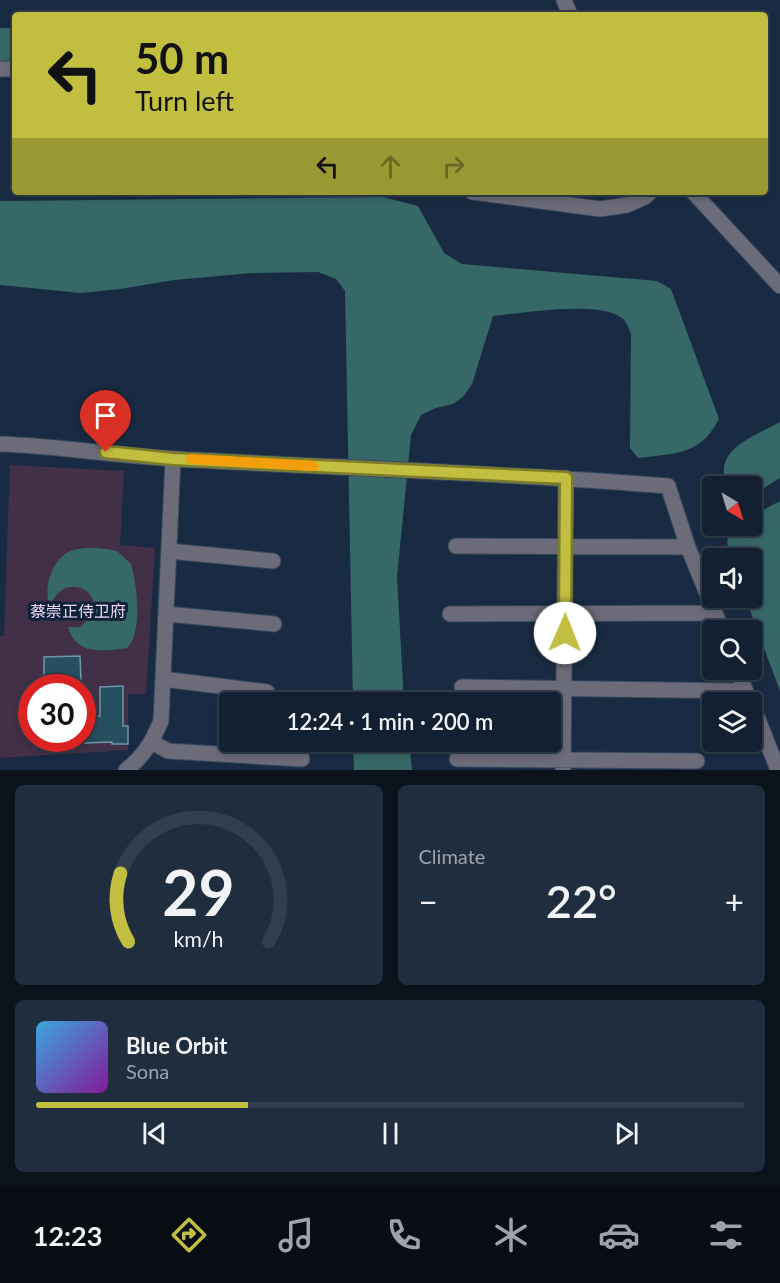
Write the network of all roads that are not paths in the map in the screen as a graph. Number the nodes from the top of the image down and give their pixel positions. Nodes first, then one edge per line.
1 (495, 195) edge
2 (647, 195) edge
3 (696, 195) edge
4 (780, 286) edge
5 (0, 444) edge
6 (173, 459) junction
7 (566, 478) junction
8 (456, 546) dead end
9 (566, 546) junction
10 (688, 547) junction
11 (169, 551) junction
12 (273, 561) dead end
13 (166, 614) junction
14 (450, 614) dead end
15 (565, 614) junction
16 (715, 614) junction
17 (718, 620) edge
18 (274, 624) dead end
19 (163, 679) junction
20 (462, 687) dead end
21 (564, 689) junction
22 (267, 692) dead end
23 (702, 696) edge
24 (762, 731) edge
25 (152, 742) junction
26 (302, 759) dead end
27 (457, 759) dead end
28 (697, 761) dead end
29 (563, 765) edge
30 (126, 770) edge
31 (778, 770) edge

1 - 2 street
3 - 4 street
5 - 6 street
6 - 7 street
6 - 11 street
7 - 9 street
7 - 10 street
8 - 9 street
9 - 10 street
9 - 15 street
10 - 16 street
11 - 12 street
11 - 13 street
13 - 18 street
13 - 19 street
14 - 15 street
15 - 16 street
15 - 21 street
16 - 17 street
19 - 22 street
19 - 25 street
20 - 21 street
21 - 23 street
21 - 29 street
24 - 31 street
25 - 26 street
25 - 30 street
27 - 29 street
28 - 29 street

